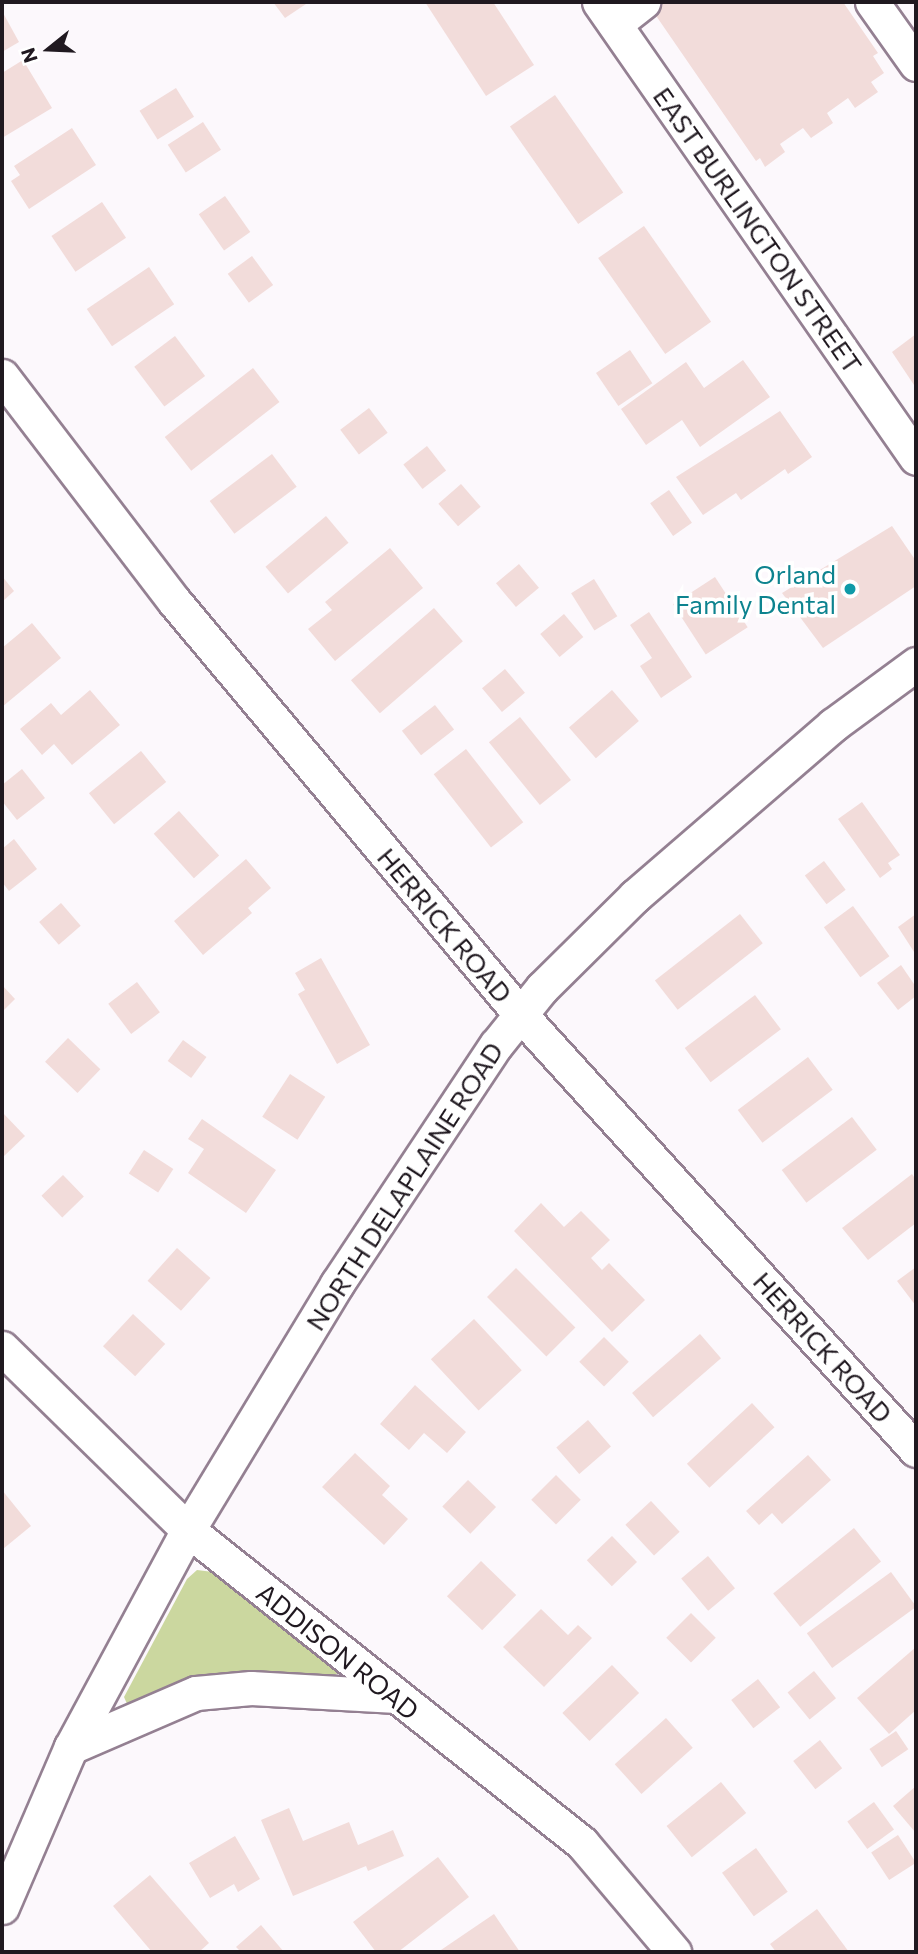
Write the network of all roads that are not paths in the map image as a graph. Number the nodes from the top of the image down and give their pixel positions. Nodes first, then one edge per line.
1 (643, 2) edge
2 (872, 2) edge
3 (607, 13) edge
4 (916, 64) edge
5 (2, 376) edge
6 (916, 458) edge
7 (916, 664) edge
8 (520, 1014) junction
9 (2, 1348) edge
10 (916, 1450) edge
11 (188, 1530) junction
12 (392, 1696) junction
13 (72, 1746) junction
14 (2, 1907) edge
15 (674, 1952) edge

1 - 3 street
2 - 4 street
3 - 6 street, EAST BURLINGTON STREET
5 - 8 street, HERRICK ROAD
7 - 8 street, NORTH DELAPLAINE ROAD
8 - 10 street, HERRICK ROAD
8 - 11 street, NORTH DELAPLAINE ROAD
9 - 11 street, ADDISON ROAD
11 - 12 street, ADDISON ROAD
11 - 13 street, NORTH DELAPLAINE ROAD
12 - 13 street
12 - 15 street, ADDISON ROAD
13 - 14 street, NORTH DELAPLAINE ROAD

